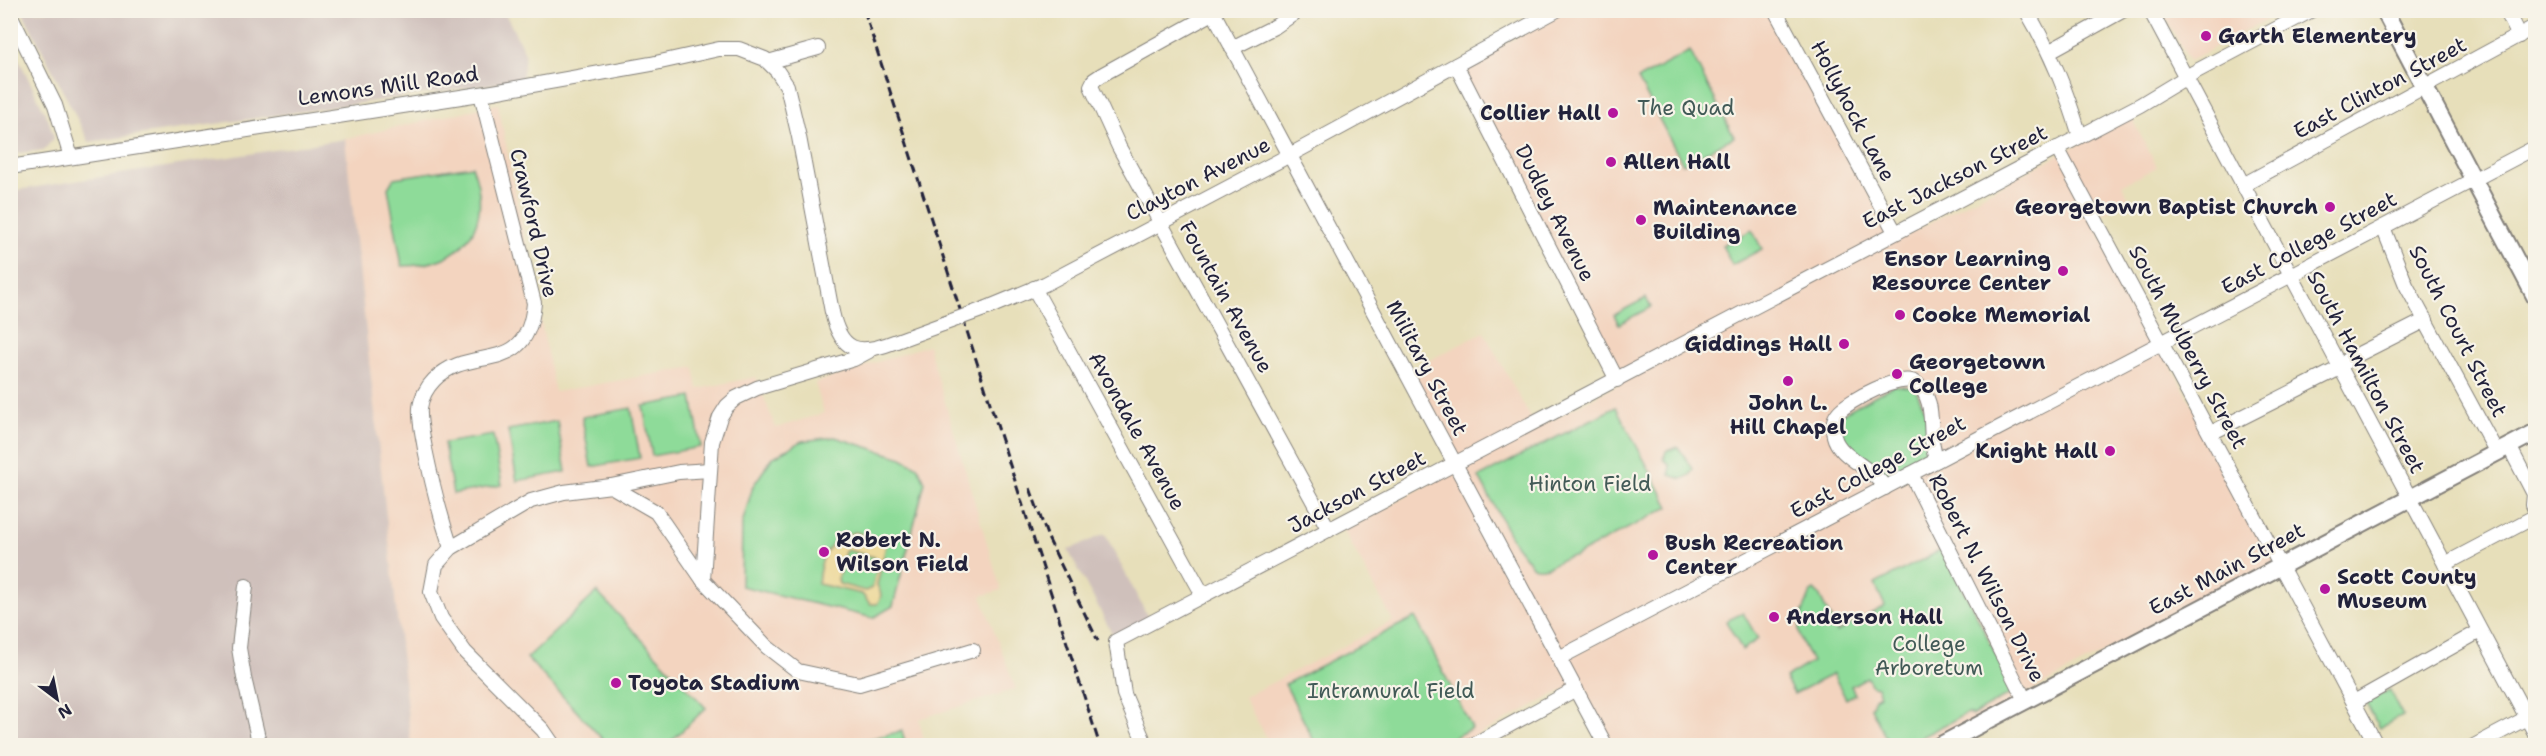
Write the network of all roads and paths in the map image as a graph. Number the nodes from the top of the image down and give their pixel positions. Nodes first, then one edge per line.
1 (1299, 10) edge
2 (1557, 10) edge
3 (1775, 10) edge
4 (2026, 10) edge
5 (2124, 10) edge
6 (2150, 10) edge
7 (2312, 10) edge
8 (2384, 10) edge
9 (2506, 10) edge
10 (1213, 12) edge
11 (10, 14) edge
12 (2535, 26) edge
13 (2519, 36) junction
14 (818, 48) dead end
15 (1232, 48) junction
16 (2050, 51) junction
17 (768, 62) junction
18 (1456, 65) junction
19 (2186, 78) junction
20 (2425, 88) junction
21 (481, 94) junction
22 (2080, 136) junction
23 (2535, 147) edge
24 (2057, 148) junction
25 (1288, 156) junction
26 (71, 157) junction
27 (10, 167) edge
28 (2472, 180) junction
29 (2243, 185) junction
30 (1161, 221) junction
31 (2383, 227) junction
32 (1895, 232) junction
33 (2291, 276) junction
34 (1034, 288) junction
35 (2535, 296) edge
36 (2426, 320) junction
37 (2163, 343) junction
38 (871, 350) junction
39 (2340, 368) junction
40 (1617, 380) junction
41 (2535, 432) edge
42 (2211, 433) junction
43 (2503, 449) junction
44 (1937, 460) junction
45 (1455, 464) junction
46 (710, 470) junction
47 (1911, 474) junction
48 (612, 486) junction
49 (1885, 488) junction
50 (2535, 494) edge
51 (2409, 499) junction
52 (2535, 512) edge
53 (2535, 516) edge
54 (1329, 530) junction
55 (451, 548) junction
56 (2445, 564) junction
57 (2282, 566) junction
58 (703, 580) junction
59 (246, 586) dead end
60 (1203, 595) junction
61 (2480, 631) junction
62 (973, 650) dead end
63 (1559, 658) junction
64 (1576, 689) junction
65 (2025, 700) junction
66 (2354, 702) junction
67 (2531, 716) edge
68 (2535, 735) edge
69 (260, 746) edge
70 (554, 746) edge
71 (1146, 746) edge
72 (1471, 746) edge
73 (1606, 746) edge
74 (1939, 746) edge
75 (2377, 746) edge
76 (2474, 746) edge

1 - 15 street
2 - 18 street, Clayton Avenue
3 - 32 street, Hollyhock Lane
4 - 16 street
5 - 16 street
6 - 19 street, South Hamilton Street
7 - 19 street, East Jackson Street
8 - 20 main road
9 - 13 street
10 - 15 street, Military Street
10 - 30 street, Fountain Avenue
11 - 26 street
12 - 13 street, East Clinton Street
13 - 20 street, East Clinton Street
14 - 17 street
15 - 25 street, Military Street
16 - 22 street
17 - 21 street, Lemons Mill Road
17 - 38 street, Lemons Mill Road
18 - 25 street, Clayton Avenue
18 - 40 street, Dudley Avenue
19 - 22 street, East Jackson Street
19 - 29 street, South Hamilton Street
20 - 28 main road
20 - 29 street, East Clinton Street
21 - 26 street, Lemons Mill Road
21 - 55 street, Crawford Drive
22 - 24 street, East Jackson Street
23 - 28 street, East College Street
24 - 32 street, East Jackson Street
24 - 37 street, South Mulberry Street
25 - 30 street, Clayton Avenue
25 - 45 street, Military Street
26 - 27 street, Lemons Mill Road
28 - 31 street, East College Street
28 - 35 main road
29 - 33 street, South Hamilton Street
30 - 34 street, Clayton Avenue
30 - 54 street, Fountain Avenue
31 - 33 street, East College Street
31 - 36 street, South Court Street
32 - 40 street, East Jackson Street
33 - 37 street, East College Street
33 - 39 street, South Hamilton Street
34 - 38 street, Clayton Avenue, bridge
34 - 60 street, Avondale Avenue
36 - 39 street
36 - 43 street, South Court Street
37 - 42 street, South Mulberry Street
37 - 44 street, East College Street
38 - 46 street, Clayton Avenue
39 - 42 street
39 - 51 street, South Hamilton Street
40 - 45 street, Jackson Street
41 - 43 main road, East Main Street
42 - 57 street, South Mulberry Street
43 - 50 street, South Court Street
43 - 51 main road, East Main Street
44 - 47 street, East College Street
44 - 49 street
45 - 54 street, Jackson Street
45 - 63 street, Military Street
46 - 48 street
46 - 58 street, Clayton Avenue
47 - 49 street, East College Street
47 - 65 street, Robert N. Wilson Drive
48 - 55 street
48 - 58 street
49 - 63 street, East College Street
50 - 52 street
51 - 56 street, South Hamilton Street
51 - 57 main road, East Main Street
53 - 56 street
54 - 60 street, Jackson Street
55 - 70 street
56 - 61 street, South Hamilton Street
57 - 65 main road, East Main Street
57 - 66 street, South Mulberry Street
58 - 62 street
59 - 69 street
60 - 71 street, Jackson Street
61 - 66 street
61 - 67 street, South Hamilton Street
63 - 64 street, Military Street
64 - 72 street
64 - 73 street, Military Street
65 - 74 main road, East Main Street
66 - 75 street, South Mulberry Street
67 - 68 street, South Hamilton Street
67 - 76 street

